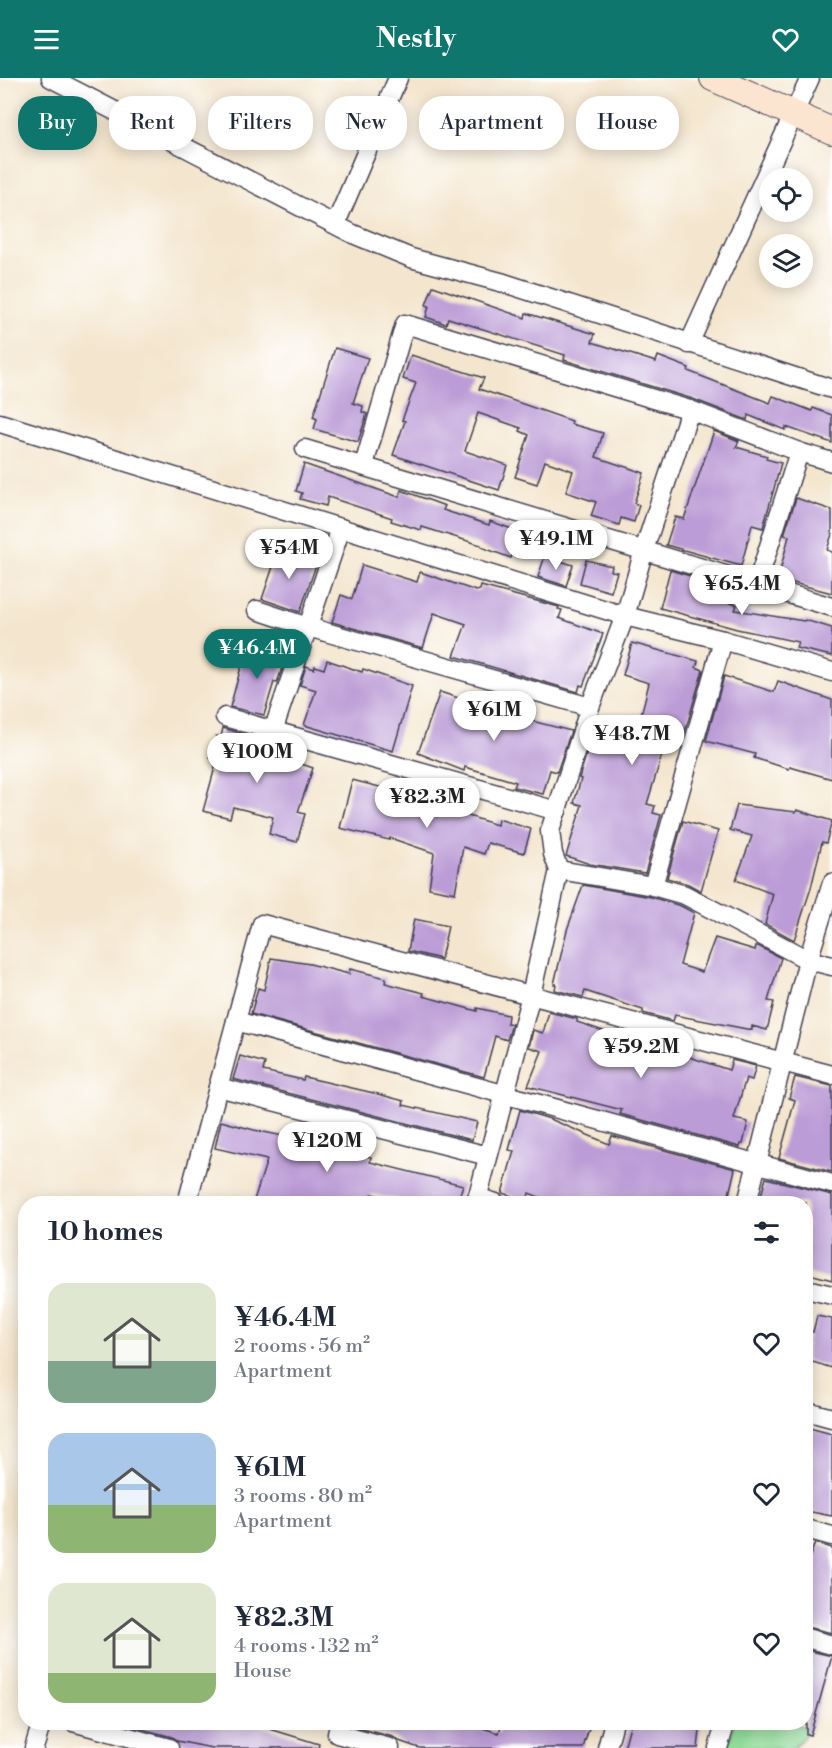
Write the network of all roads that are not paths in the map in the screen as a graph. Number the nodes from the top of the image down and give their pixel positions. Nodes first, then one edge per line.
1 (51, 78) edge
2 (398, 78) edge
3 (713, 78) edge
4 (810, 78) edge
5 (795, 114) junction
6 (832, 131) edge
7 (336, 223) junction
8 (689, 344) junction
9 (832, 389) edge
10 (690, 410) junction
11 (0, 423) edge
12 (305, 449) dead end
13 (799, 452) junction
14 (832, 462) edge
15 (364, 465) junction
16 (341, 528) junction
17 (644, 550) junction
18 (757, 584) junction
19 (832, 607) edge
20 (257, 610) dead end
21 (625, 616) junction
22 (308, 627) junction
23 (723, 640) junction
24 (832, 672) edge
25 (590, 707) junction
26 (225, 717) dead end
27 (273, 731) junction
28 (557, 811) junction
29 (559, 870) junction
30 (832, 883) edge
31 (654, 886) junction
32 (808, 960) junction
33 (832, 966) edge
34 (531, 995) junction
35 (236, 1021) junction
36 (782, 1062) junction
37 (832, 1075) edge
38 (218, 1087) junction
39 (504, 1095) junction
40 (488, 1156) junction
41 (757, 1164) junction
42 (832, 1184) edge
43 (189, 1196) edge
44 (477, 1196) edge
45 (749, 1196) edge
46 (813, 1291) edge
47 (832, 1295) edge
48 (813, 1413) edge
49 (832, 1418) edge
50 (813, 1531) edge
51 (832, 1536) edge
52 (813, 1640) edge
53 (832, 1645) edge
54 (40, 1730) edge
55 (103, 1730) edge
56 (612, 1730) edge
57 (724, 1730) edge
58 (338, 1735) edge
59 (34, 1748) edge
60 (169, 1748) edge
61 (390, 1748) edge
62 (607, 1748) edge
63 (718, 1748) edge

1 - 7 street
2 - 7 street
3 - 5 main road
4 - 5 street
5 - 6 main road
5 - 8 street
7 - 8 street
8 - 9 street
10 - 13 street
10 - 15 street
10 - 17 street
11 - 16 street
12 - 15 street
13 - 14 street
13 - 18 street
15 - 17 street
16 - 21 street
16 - 22 street
17 - 18 street
17 - 21 street
18 - 19 street
20 - 22 street
21 - 23 street
21 - 25 street
22 - 25 street
22 - 27 street
23 - 24 street
23 - 31 street
25 - 28 street
26 - 27 street
27 - 28 street
28 - 29 street
29 - 31 street
29 - 34 street
30 - 32 street
31 - 32 street
32 - 33 street
32 - 36 street
34 - 35 street
34 - 36 street
34 - 39 street
35 - 38 street
35 - 39 street
36 - 37 street
36 - 41 street
38 - 40 street
38 - 43 street
39 - 40 street
39 - 41 street
40 - 44 street
41 - 42 street
41 - 45 street
46 - 47 street
48 - 49 street
50 - 51 street
52 - 53 street
54 - 59 street
55 - 60 street
56 - 62 street
57 - 63 street
58 - 61 street

